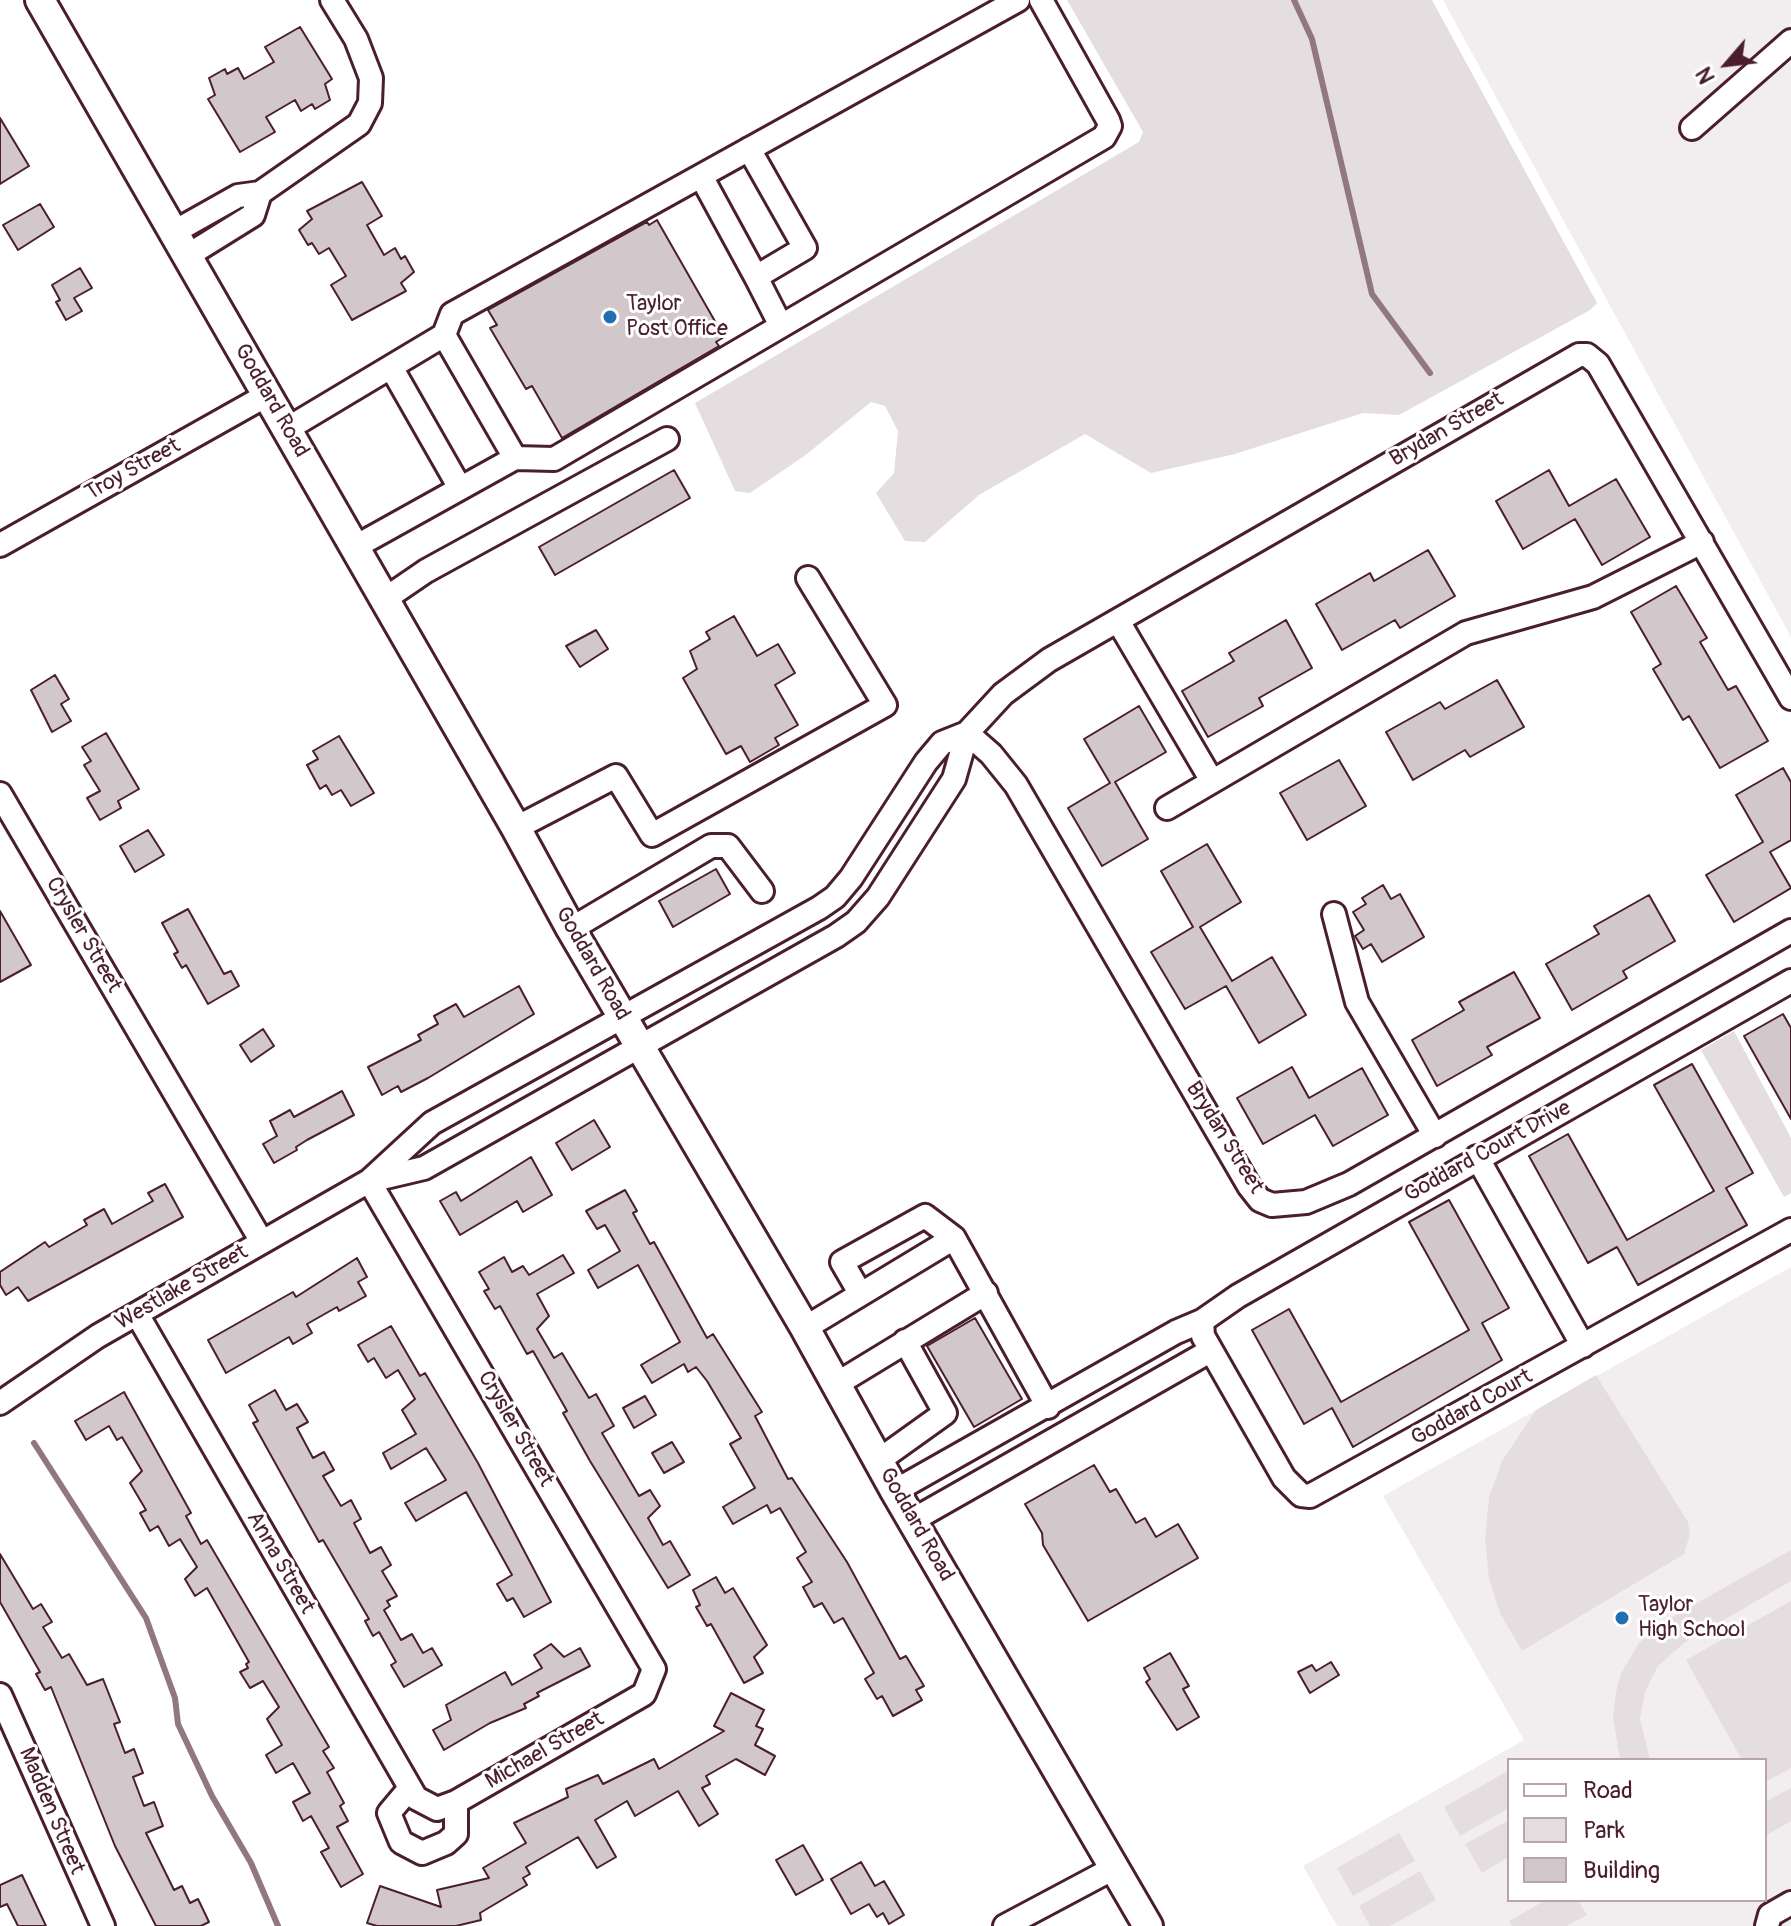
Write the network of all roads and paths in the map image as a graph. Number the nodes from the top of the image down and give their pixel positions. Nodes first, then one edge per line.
1 (40, 0) edge
2 (332, 0) edge
3 (1018, 0) edge
4 (1041, 0) edge
5 (1791, 41) edge
6 (1692, 128) dead end
7 (749, 149) junction
8 (701, 176) junction
9 (180, 244) junction
10 (756, 277) junction
11 (781, 326) junction
12 (444, 335) junction
13 (391, 367) junction
14 (267, 395) junction
15 (287, 429) junction
16 (667, 439) dead end
17 (515, 458) junction
18 (460, 488) junction
19 (1702, 542) junction
20 (0, 545) edge
21 (355, 547) junction
22 (808, 578) dead end
23 (385, 599) junction
24 (1118, 621) junction
25 (1791, 698) edge
26 (967, 733) junction
27 (1212, 781) junction
28 (0, 794) edge
29 (1167, 808) dead end
30 (516, 828) junction
31 (762, 891) dead end
32 (1334, 914) dead end
33 (571, 929) junction
34 (1791, 931) edge
35 (1791, 981) edge
36 (623, 1018) junction
37 (639, 1047) junction
38 (1435, 1136) junction
39 (1477, 1157) junction
40 (369, 1181) junction
41 (1791, 1230) edge
42 (954, 1238) junction
43 (262, 1242) junction
44 (860, 1293) junction
45 (986, 1293) junction
46 (137, 1314) junction
47 (805, 1328) junction
48 (1205, 1336) junction
49 (905, 1341) junction
50 (1583, 1346) junction
51 (835, 1385) junction
52 (0, 1403) edge
53 (1048, 1407) junction
54 (878, 1461) junction
55 (895, 1491) junction
56 (913, 1520) junction
57 (652, 1680) joint
58 (0, 1695) edge
59 (8, 1734) edge
60 (410, 1788) junction
61 (456, 1802) junction
62 (430, 1807) joint
63 (1114, 1868) junction
64 (1791, 1903) edge
65 (103, 1926) edge
66 (1005, 1926) edge
67 (1148, 1926) edge
68 (1767, 1926) edge

1 - 9 main road, Goddard Road
2 - 9 street
3 - 7 street
4 - 11 street
5 - 6 street
7 - 8 street
7 - 10 street
8 - 10 street
8 - 12 street
9 - 14 main road, Goddard Road
10 - 11 street
11 - 17 street
12 - 13 street
12 - 17 street
13 - 15 street
13 - 18 street
14 - 15 main road, Goddard Road
14 - 20 street, Troy Street
15 - 21 main road, Goddard Road
16 - 23 street
17 - 18 street
18 - 21 street
19 - 24 street, Brydan Street
19 - 25 street, Brydan Street
19 - 27 street
21 - 23 main road, Goddard Road
22 - 30 street
23 - 30 main road, Goddard Road
24 - 26 street, Brydan Street
24 - 27 street
26 - 36 street, Brydan Street
26 - 37 street, Brydan Street
26 - 38 street, Brydan Street
27 - 29 street
28 - 43 street, Crysler Street
30 - 33 main road, Goddard Road
31 - 33 street
32 - 38 street
33 - 36 main road, Goddard Road
34 - 38 street, Brydan Street
35 - 39 street, Goddard Court Drive
36 - 37 main road, Goddard Road
36 - 40 street, Westlake Street
37 - 40 street, Westlake Street
37 - 47 main road, Goddard Road
39 - 48 street, Goddard Court Drive
39 - 50 street
40 - 43 street, Westlake Street
40 - 57 street, Crysler Street
41 - 50 street, Goddard Court
42 - 44 street
42 - 44 street
42 - 45 street
43 - 46 street, Westlake Street
44 - 47 street
45 - 49 street
45 - 53 street
46 - 52 street, Westlake Street
46 - 60 street, Anna Street
47 - 51 main road, Goddard Road
48 - 50 street, Goddard Court
48 - 53 street
48 - 56 street
49 - 51 street
49 - 54 street
51 - 54 main road, Goddard Road
53 - 55 street
54 - 55 main road, Goddard Road
55 - 56 main road, Goddard Road
56 - 63 main road, Goddard Road
57 - 61 street, Michael Street
58 - 59 street, Madden Street
59 - 65 street, Madden Street
60 - 61 street
60 - 62 street, Anna Street
61 - 62 street, Michael Street
63 - 66 street
63 - 67 main road, Goddard Road
64 - 68 street

